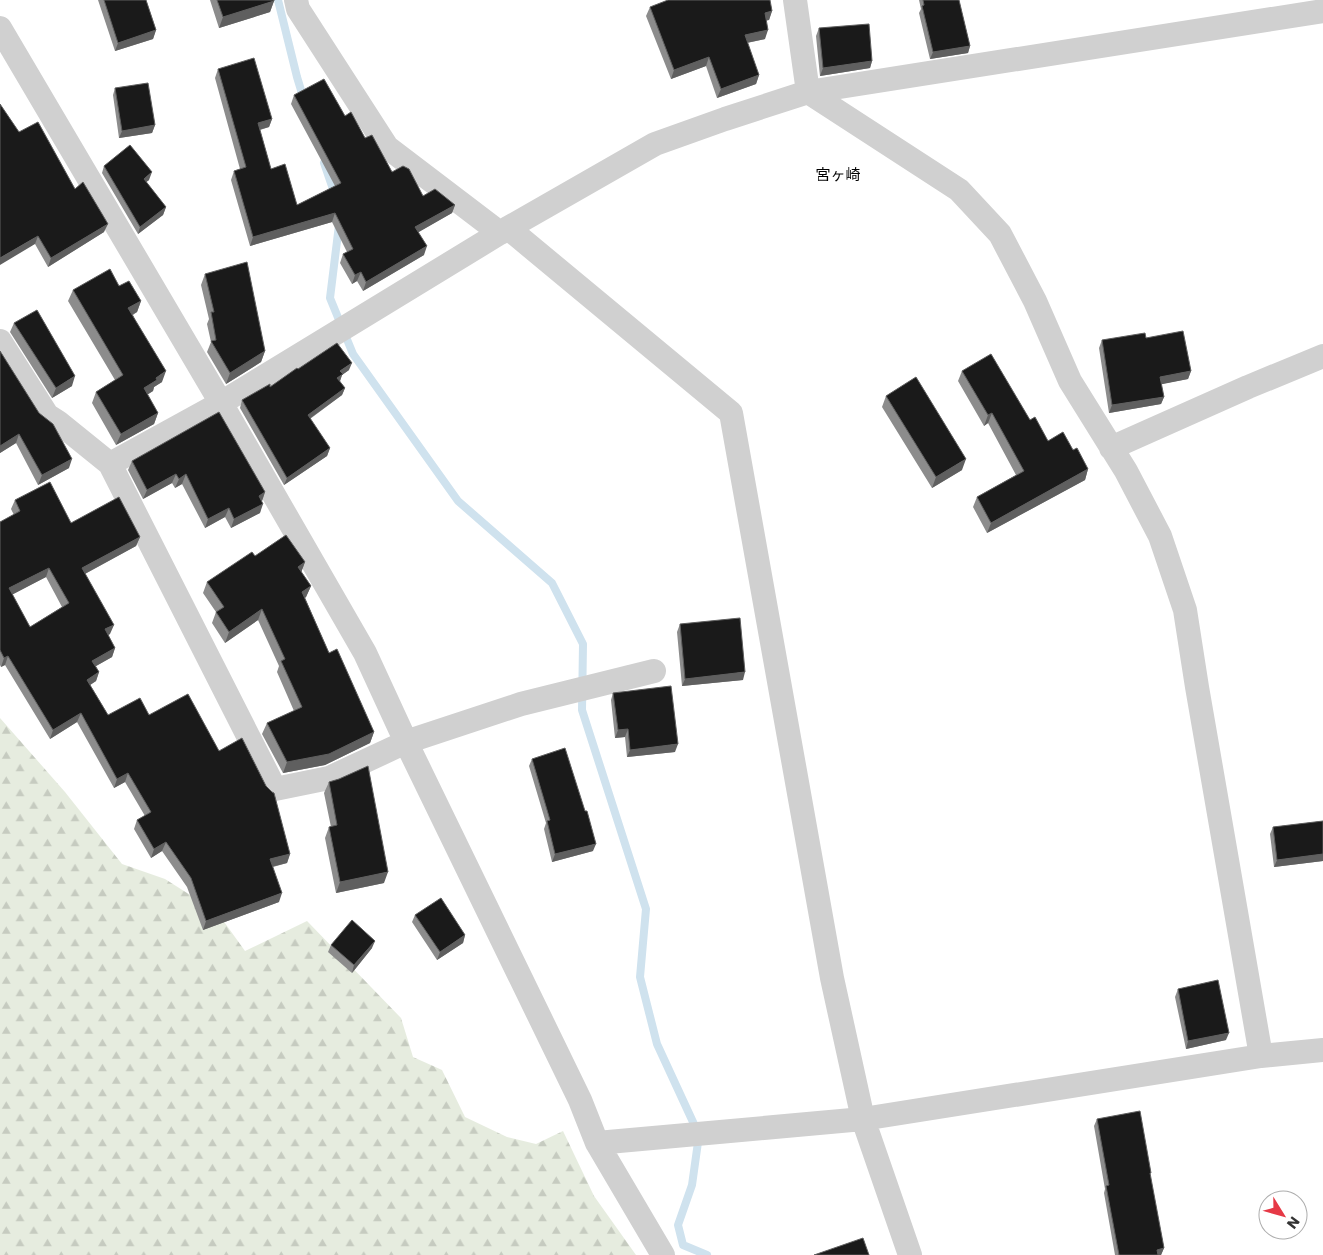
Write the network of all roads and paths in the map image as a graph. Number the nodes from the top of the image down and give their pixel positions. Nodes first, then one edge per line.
1 (296, 0) edge
2 (795, 0) edge
3 (1323, 11) edge
4 (0, 28) edge
5 (808, 92) junction
6 (504, 231) junction
7 (0, 341) edge
8 (1323, 356) edge
9 (220, 403) junction
10 (1111, 448) junction
11 (110, 464) junction
12 (654, 671) dead end
13 (406, 742) junction
14 (1323, 1050) edge
15 (1261, 1056) junction
16 (863, 1119) junction
17 (597, 1143) junction
18 (662, 1255) edge
19 (910, 1255) edge

1 - 6 street
2 - 5 street
3 - 5 street
4 - 9 street
5 - 6 street
5 - 10 street
6 - 9 street
6 - 16 street
7 - 11 street
8 - 10 street
9 - 11 street
9 - 13 street
10 - 15 street
11 - 13 street
12 - 13 street
13 - 17 street
14 - 15 street
15 - 16 street
16 - 17 street
16 - 19 street
17 - 18 street

